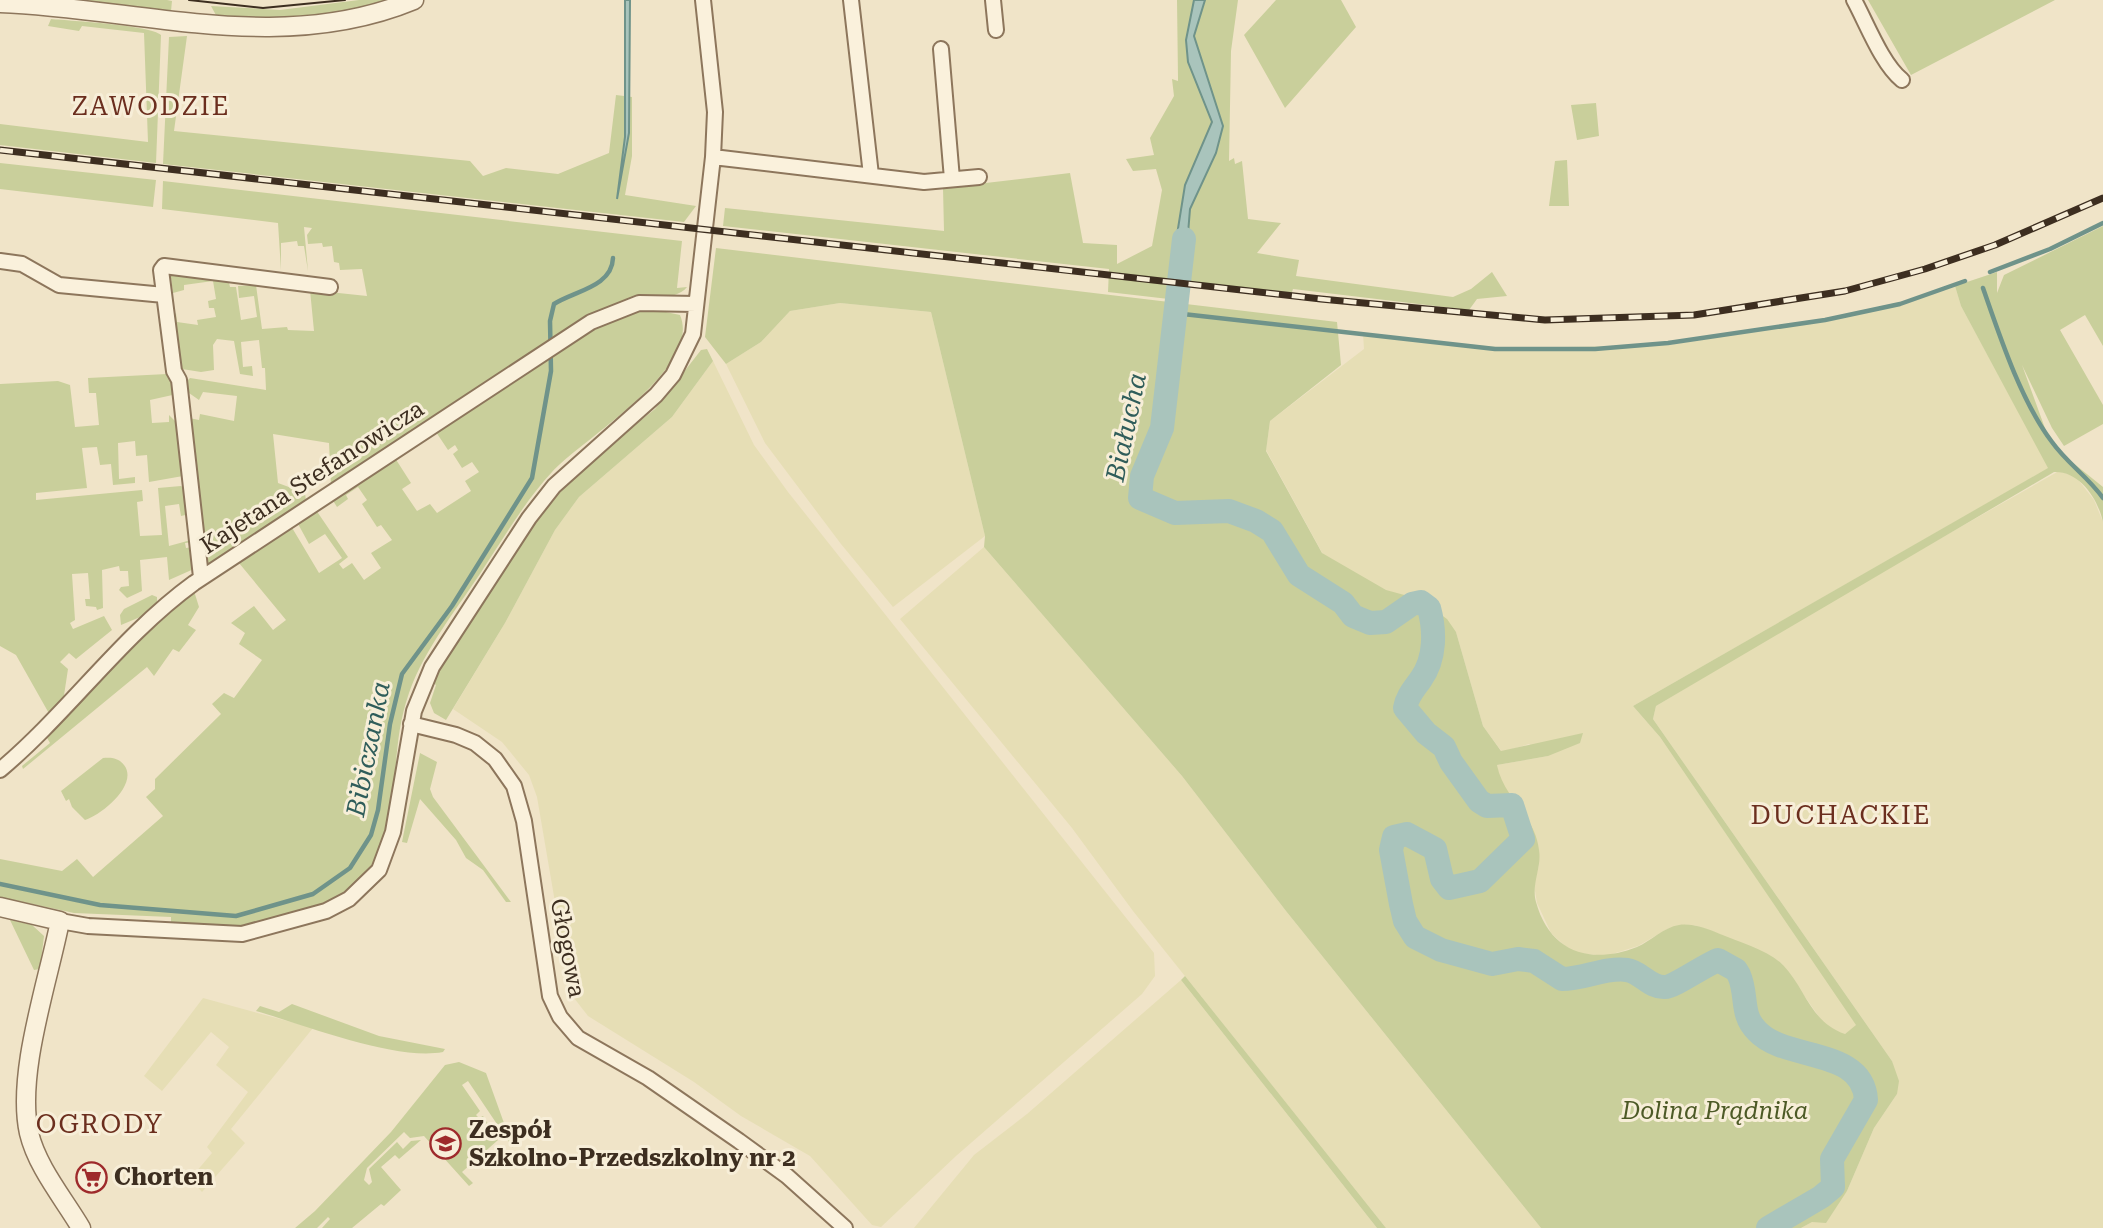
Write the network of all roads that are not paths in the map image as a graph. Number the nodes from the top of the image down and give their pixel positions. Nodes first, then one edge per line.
1 (414, 0) edge
2 (703, 0) edge
3 (851, 0) edge
4 (993, 0) edge
5 (1854, 0) edge
6 (6, 2) edge
7 (996, 30) dead end
8 (940, 49) dead end
9 (1902, 80) dead end
10 (713, 157) junction
11 (871, 175) junction
12 (979, 177) dead end
13 (952, 179) junction
14 (0, 261) edge
15 (330, 287) dead end
16 (164, 295) junction
17 (696, 304) junction
18 (201, 577) junction
19 (411, 724) junction
20 (0, 770) edge
21 (0, 907) edge
22 (61, 921) junction
23 (81, 1228) edge
24 (845, 1228) edge

1 - 6 street
2 - 10 street
3 - 11 street
4 - 7 street
5 - 9 street
8 - 13 street
10 - 11 street
10 - 17 street
11 - 13 street
12 - 13 street
14 - 16 street
15 - 16 street
16 - 18 street
17 - 18 street, Kajetana Stefanowicza
17 - 19 street
18 - 20 street, Kajetana Stefanowicza
19 - 22 street
19 - 24 street, Głogowa
21 - 22 street
22 - 23 street

